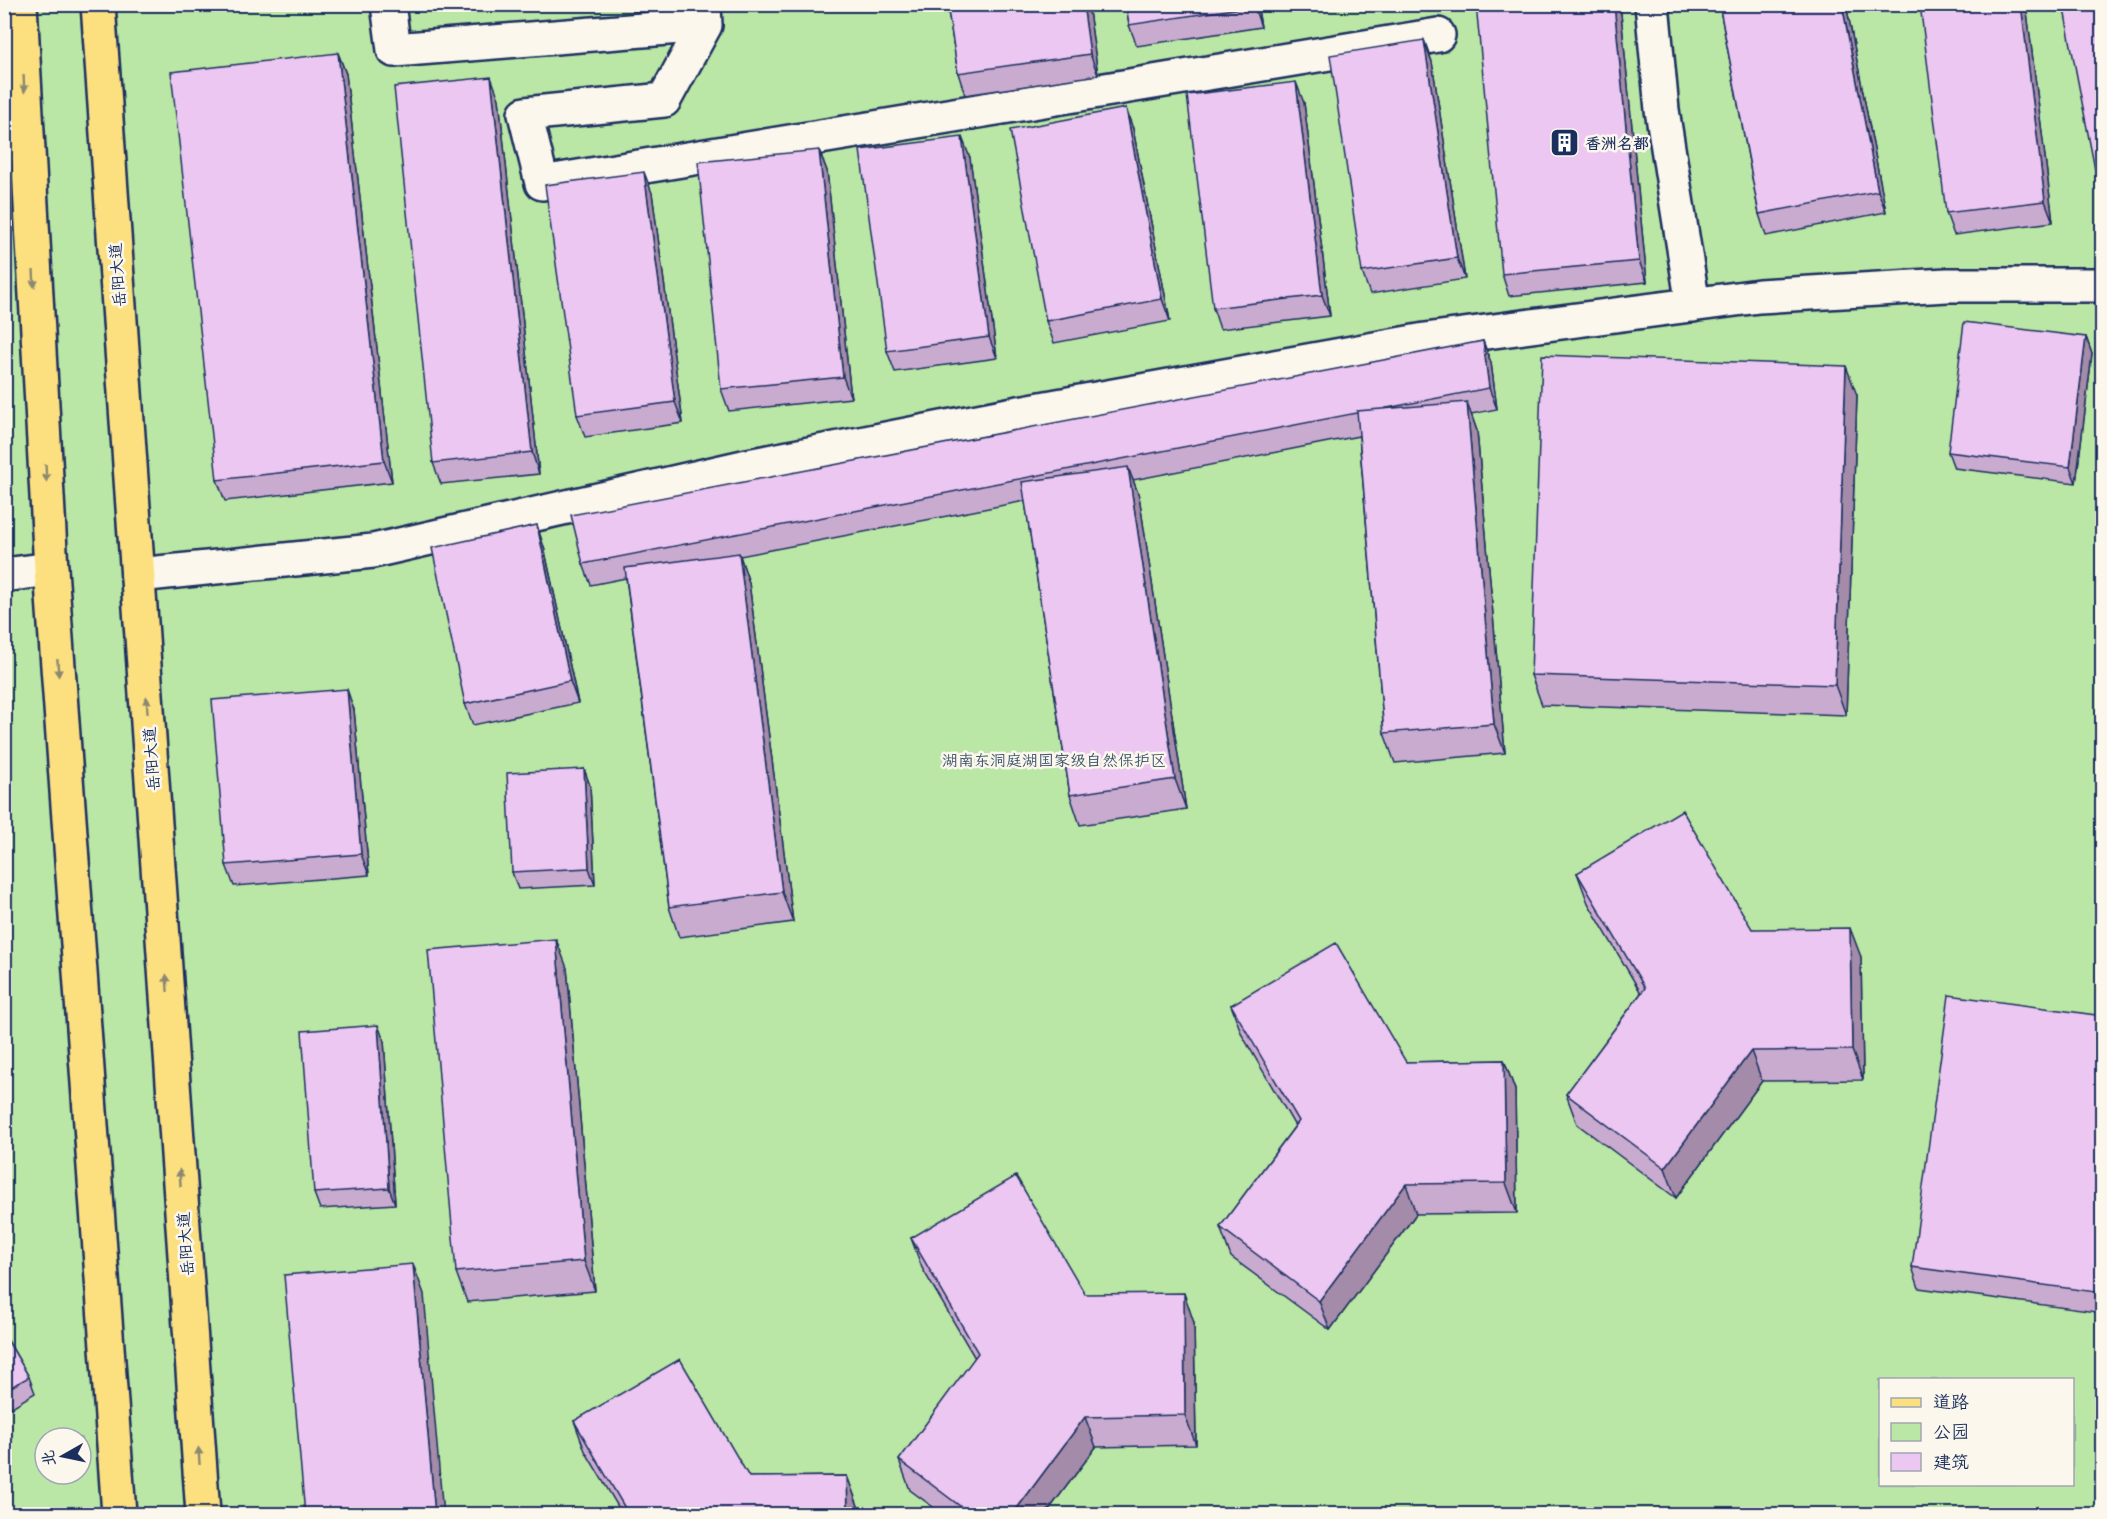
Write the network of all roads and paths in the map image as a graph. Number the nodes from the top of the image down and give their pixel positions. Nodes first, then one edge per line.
1 (20, 4) edge
2 (98, 4) edge
3 (388, 4) edge
4 (1652, 4) edge
5 (705, 15) edge
6 (1438, 35) dead end
7 (16, 144) edge
8 (2103, 285) edge
9 (1693, 304) junction
10 (51, 569) junction
11 (4, 575) edge
12 (138, 575) junction
13 (119, 1515) edge
14 (203, 1515) edge

1 -> 7 main road
2 - 12 main road, 岳阳大道
3 - 5 street
4 - 9 street
5 - 6 street
7 -> 10 main road
8 - 9 street
9 - 12 street
10 - 11 street
10 -> 13 main road
14 -> 12 main road, 岳阳大道

